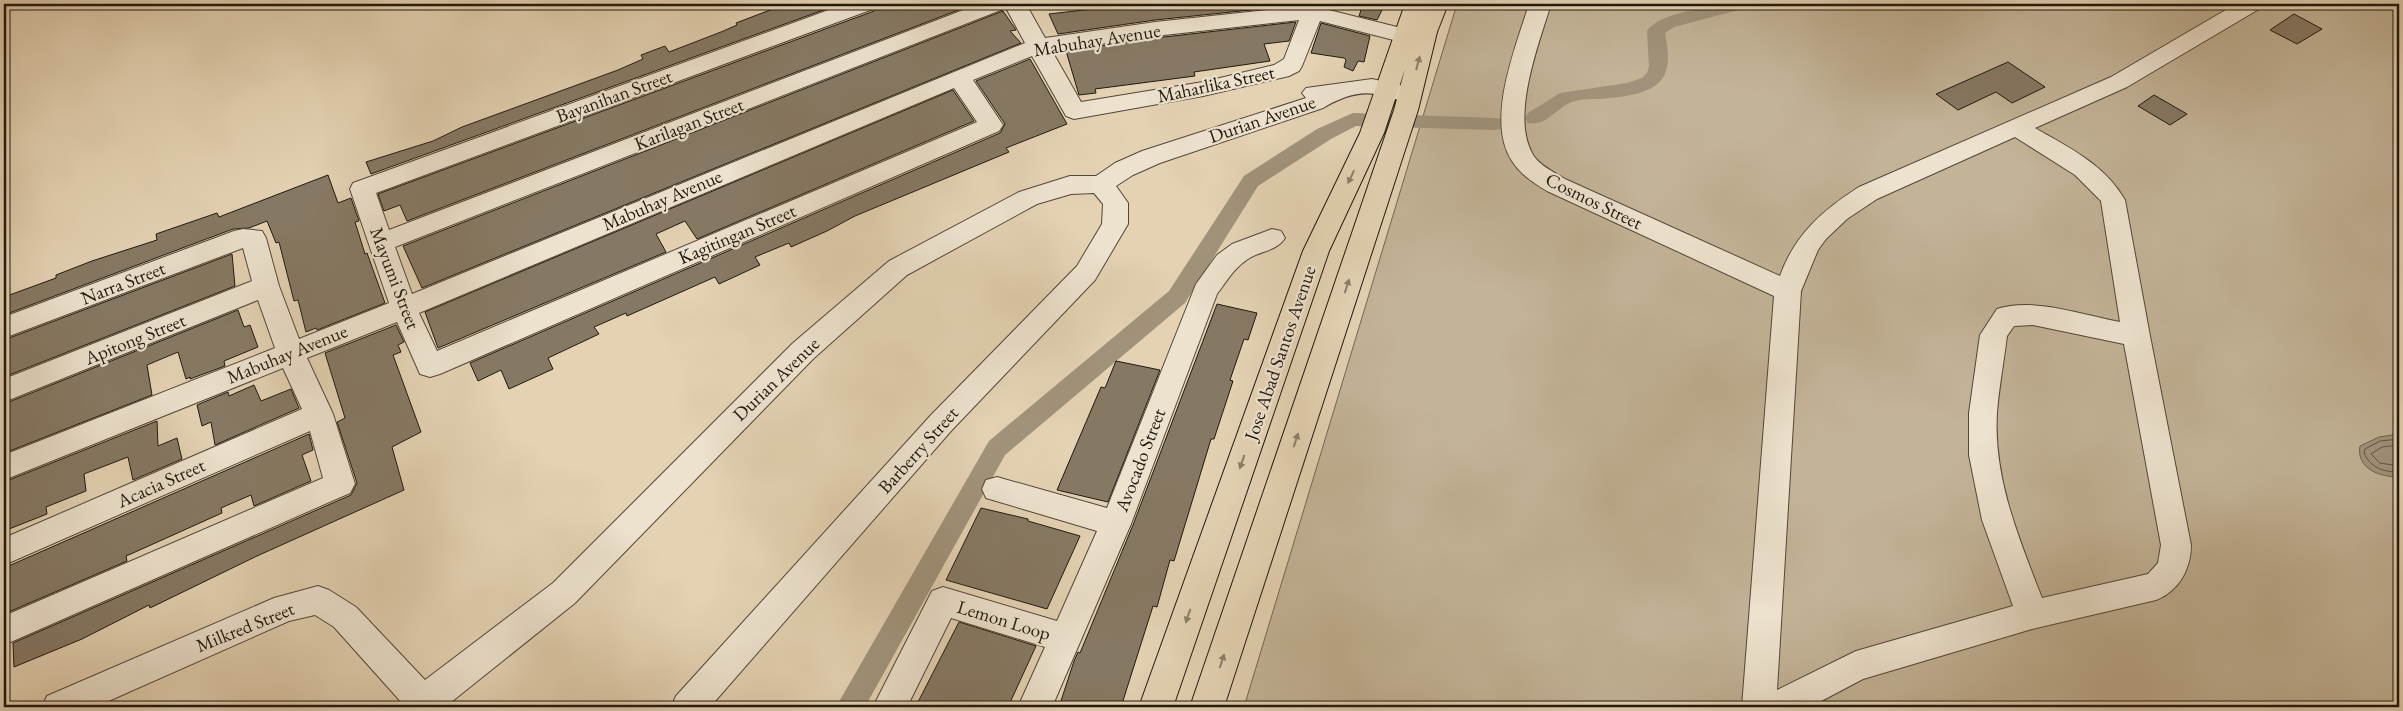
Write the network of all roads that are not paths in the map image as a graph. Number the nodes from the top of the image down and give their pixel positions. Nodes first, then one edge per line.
1 (865, 4) edge
2 (998, 4) edge
3 (1015, 4) edge
4 (1437, 4) edge
5 (1540, 4) edge
6 (2251, 4) edge
7 (1314, 8) edge
8 (1414, 24) edge
9 (1037, 46) junction
10 (959, 77) junction
11 (1396, 100) junction
12 (2017, 128) junction
13 (1101, 184) junction
14 (362, 189) joint
15 (1272, 238) dead end
16 (381, 243) junction
17 (266, 286) junction
18 (1788, 291) junction
19 (404, 308) junction
20 (4, 328) edge
21 (2136, 336) junction
22 (290, 352) junction
23 (430, 366) joint
24 (4, 391) edge
25 (319, 414) junction
26 (4, 468) edge
27 (997, 489) dead end
28 (1116, 524) junction
29 (4, 552) edge
30 (2032, 615) junction
31 (4, 632) edge
32 (1064, 638) junction
33 (423, 706) edge
34 (59, 707) edge
35 (688, 707) edge
36 (890, 707) edge
37 (1035, 707) edge
38 (1156, 707) edge
39 (1207, 707) edge
40 (1759, 707) edge
41 (1778, 707) edge

1 - 14 street, Bayanihan Street
2 - 16 street, Karilagan Street
3 - 9 street
4 - 8 main road, Jose Abad Santos Avenue
5 - 18 street, Cosmos Street
6 - 12 street
7 - 8 street, Mabuhay Avenue
7 - 9 street, Mabuhay Avenue
7 - 9 street, Maharlika Street
8 - 11 main road, Jose Abad Santos Avenue
9 - 10 street, Mabuhay Avenue
10 - 19 street, Mabuhay Avenue
10 - 23 street, Kagitingan Street
11 - 13 street, Durian Avenue
11 -> 38 main road, Jose Abad Santos Avenue
39 -> 11 main road, Jose Abad Santos Avenue
12 - 18 street
12 - 21 street
13 - 33 street, Durian Avenue
13 - 35 street, Barberry Street
14 - 16 street, Mayumi Street
15 - 28 street, Avocado Street
16 - 19 street, Mayumi Street
17 - 20 street, Narra Street
17 - 22 street
17 - 24 street, Apitong Street
18 - 40 street
19 - 22 street, Mabuhay Avenue
19 - 23 street, Mayumi Street
21 - 30 street
21 - 30 street
22 - 25 street
22 - 26 street, Mabuhay Avenue
25 - 29 street, Acacia Street
25 - 31 street
27 - 28 street
28 - 32 street, Avocado Street
30 - 41 street
32 - 36 street, Lemon Loop
32 - 37 street, Avocado Street
33 - 34 street, Milkred Street

